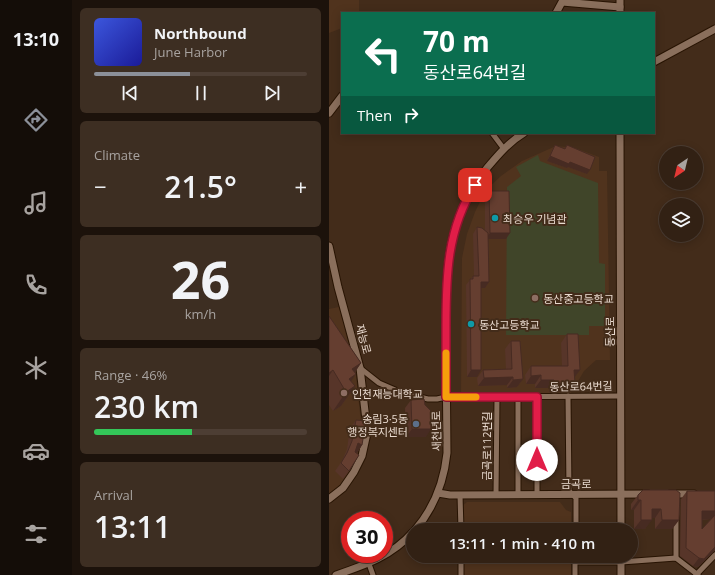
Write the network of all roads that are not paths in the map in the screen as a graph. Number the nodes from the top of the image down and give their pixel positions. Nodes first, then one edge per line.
1 (562, 1) edge
2 (620, 7) edge
3 (556, 12) edge
4 (715, 29) edge
5 (655, 61) edge
6 (341, 97) edge
7 (329, 113) edge
8 (493, 134) edge
9 (523, 134) edge
10 (620, 134) edge
11 (504, 148) junction
12 (329, 246) edge
13 (360, 368) junction
14 (568, 396) junction
15 (620, 396) junction
16 (446, 397) junction
17 (497, 397) junction
18 (518, 397) junction
19 (537, 397) junction
20 (438, 493) junction
21 (621, 493) junction
22 (518, 494) junction
23 (537, 494) junction
24 (573, 494) junction
25 (700, 494) edge
26 (460, 495) junction
27 (496, 495) junction
28 (329, 499) edge
29 (676, 513) edge
30 (420, 523) edge
31 (461, 523) edge
32 (576, 523) edge
33 (621, 523) edge
34 (406, 538) edge
35 (715, 555) edge
36 (676, 558) junction
37 (638, 559) edge
38 (461, 563) edge
39 (575, 563) edge
40 (621, 563) edge
41 (369, 564) junction
42 (336, 575) edge
43 (373, 575) edge
44 (461, 575) edge
45 (575, 575) edge
46 (621, 575) edge
47 (697, 575) edge

1 - 2 street
1 - 3 street
4 - 5 street
6 - 7 street
8 - 11 street
9 - 11 street, 새천년로
10 - 15 street, 동산로
11 - 16 street, 새천년로
12 - 13 street, 재능로
13 - 16 street, 동산로64번길
13 - 28 street, 재능로
14 - 15 street, 동산로64번길
14 - 19 street, 동산로64번길
14 - 24 street
15 - 21 street, 동산로
16 - 17 street, 동산로64번길
16 - 20 street, 새천년로
17 - 18 street, 동산로64번길
17 - 27 street, 금곡로112번길
18 - 19 street, 동산로64번길
18 - 22 street
19 - 23 street
20 - 26 street, 금곡로
20 - 30 street, 새천년로
21 - 24 street, 금곡로
21 - 25 street, 금곡로
21 - 33 street, 동산로
22 - 23 street, 금곡로
22 - 27 street, 금곡로
23 - 24 street, 금곡로
24 - 32 street
26 - 27 street, 금곡로
26 - 31 street
29 - 36 street
34 - 41 street, 새천년로
35 - 47 street
36 - 37 street
36 - 47 street
38 - 44 street
39 - 45 street
40 - 46 street
41 - 42 street, 새천년로
41 - 43 street

